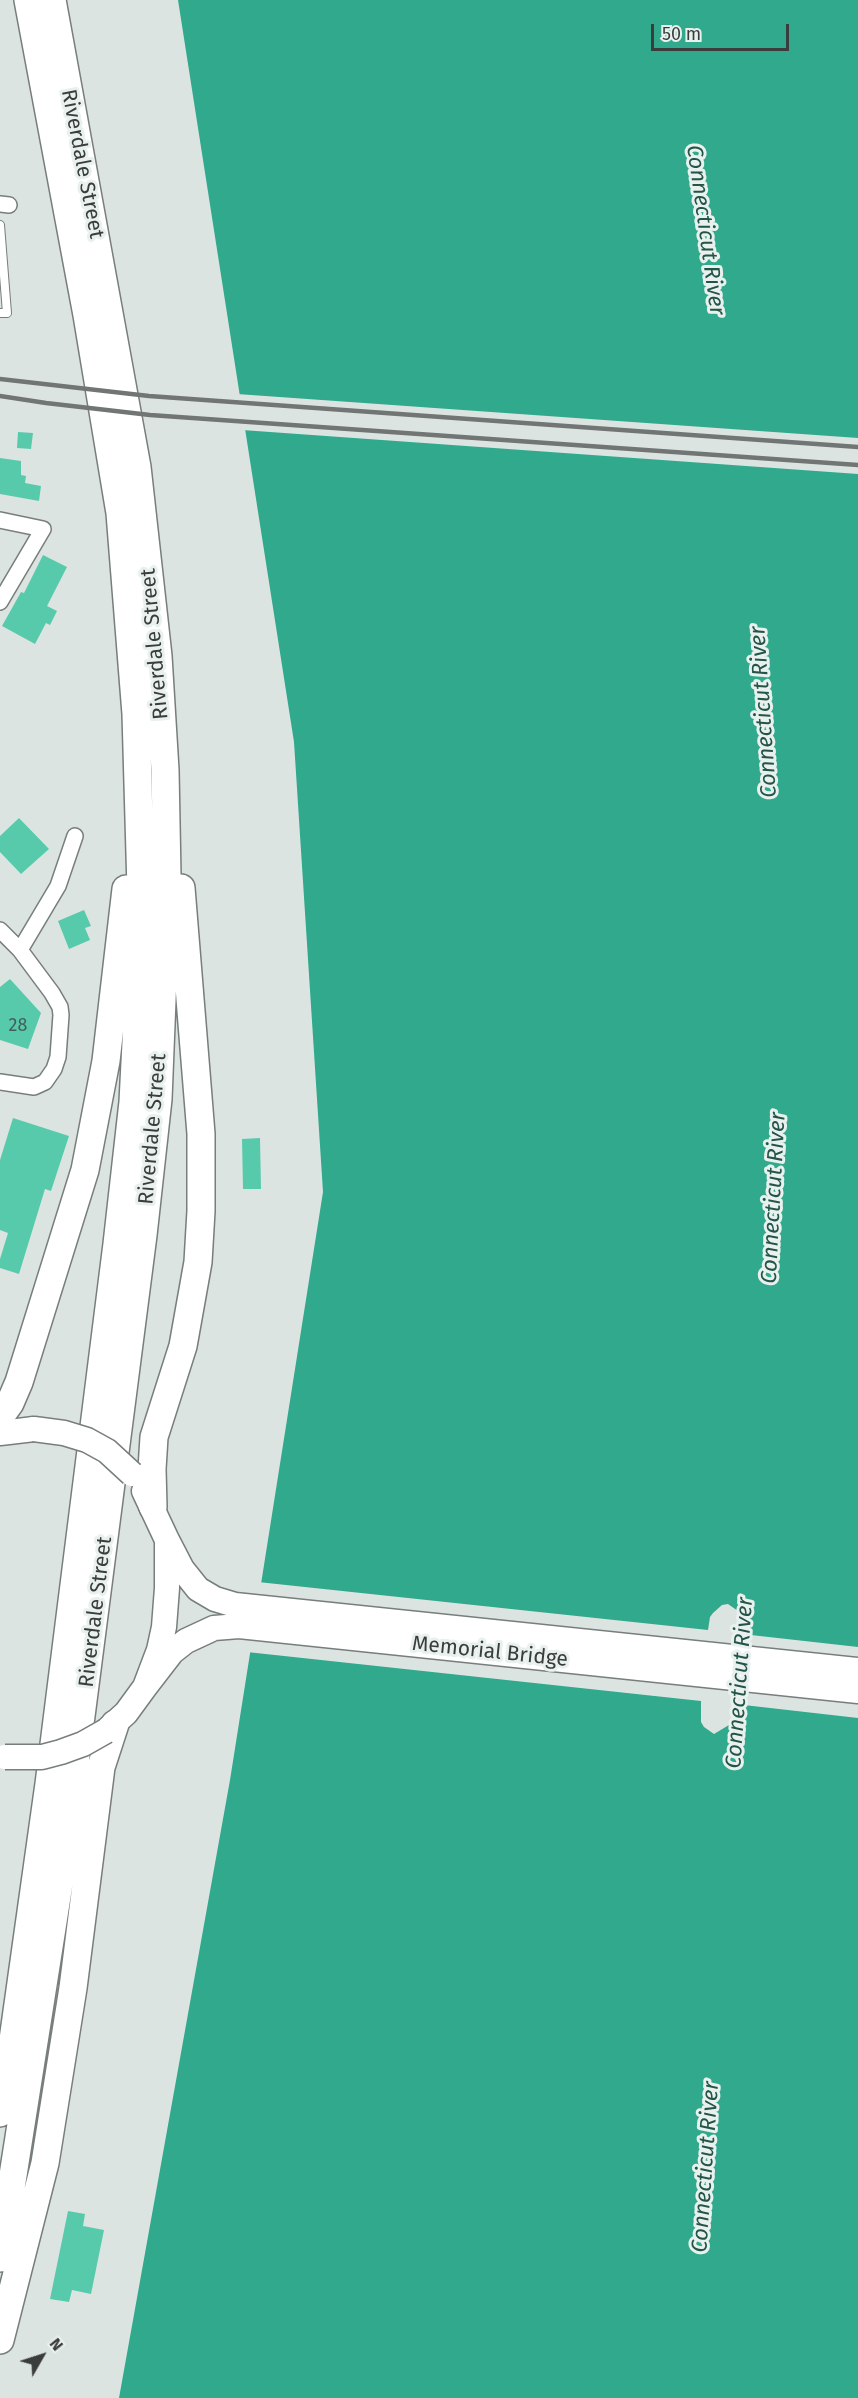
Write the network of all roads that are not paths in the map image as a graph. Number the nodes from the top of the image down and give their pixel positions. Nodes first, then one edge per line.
1 (28, 0) edge
2 (52, 0) edge
3 (0, 225) edge
4 (0, 313) edge
5 (0, 520) edge
6 (0, 602) edge
7 (138, 762) junction
8 (165, 770) junction
9 (75, 836) dead end
10 (0, 930) edge
11 (20, 950) junction
12 (0, 1082) edge
13 (0, 1417) edge
14 (0, 1433) edge
15 (153, 1507) junction
16 (167, 1540) junction
17 (858, 1670) edge
18 (145, 1687) junction
19 (858, 1690) edge
20 (111, 1727) junction
21 (2, 1757) edge
22 (0, 2114) edge
23 (0, 2258) edge
24 (0, 2340) edge

1 - 7 highway, Riverdale Street
2 - 8 highway, Riverdale Street
3 - 4 lane
5 - 6 street
7 - 13 highway
7 - 22 highway, Riverdale Street
8 - 15 highway
8 - 23 highway, Riverdale Street
9 - 11 street
10 - 11 street
11 - 12 street
14 - 15 main road, Memorial Bridge, bridge
15 - 16 main road, Memorial Bridge
16 - 17 main road, Memorial Bridge
16 - 18 main road
18 - 19 main road, Memorial Bridge
18 - 20 main road
20 - 21 main road, bridge
20 - 24 highway

